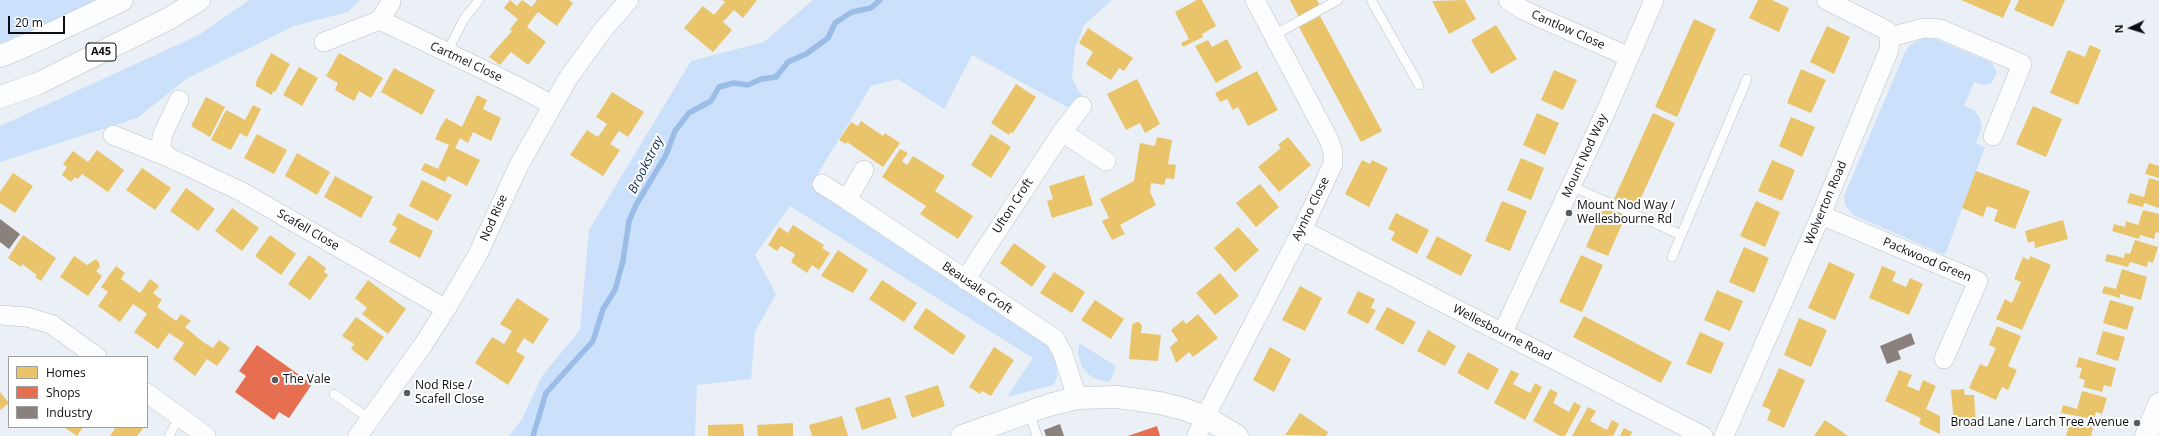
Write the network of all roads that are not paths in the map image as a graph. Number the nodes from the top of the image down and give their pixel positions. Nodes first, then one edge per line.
1 (122, 0) edge
2 (199, 0) edge
3 (479, 0) edge
4 (629, 0) edge
5 (1255, 0) edge
6 (1338, 0) edge
7 (1371, 0) edge
8 (1508, 0) edge
9 (1654, 0) edge
10 (1826, 0) edge
11 (391, 2) dead end
12 (380, 20) junction
13 (1274, 35) junction
14 (1890, 37) junction
15 (324, 42) dead end
16 (447, 52) junction
17 (0, 56) edge
18 (1629, 57) junction
19 (1747, 80) dead end
20 (1419, 85) dead end
21 (0, 97) edge
22 (179, 100) dead end
23 (552, 105) junction
24 (1082, 106) dead end
25 (1062, 132) junction
26 (113, 135) dead end
27 (1993, 136) dead end
28 (168, 157) junction
29 (1106, 162) dead end
30 (864, 170) dead end
31 (822, 184) dead end
32 (1571, 186) junction
33 (847, 200) junction
34 (1821, 215) junction
35 (1302, 230) junction
36 (1681, 236) junction
37 (1672, 257) dead end
38 (965, 280) junction
39 (446, 309) junction
40 (0, 315) edge
41 (1502, 332) junction
42 (96, 356) edge
43 (1944, 359) dead end
44 (148, 394) edge
45 (334, 394) dead end
46 (1077, 398) junction
47 (2159, 404) edge
48 (1029, 411) junction
49 (180, 417) junction
50 (370, 419) junction
51 (1200, 426) edge
52 (169, 436) edge
53 (206, 436) edge
54 (358, 436) edge
55 (962, 436) edge
56 (1038, 436) edge
57 (1237, 436) edge
58 (1703, 436) edge
59 (1724, 436) edge
60 (2146, 436) edge

1 - 17 main road
2 - 21 main road, A45
3 - 16 lane
4 - 23 street, Nod Rise
5 - 13 street, Aynho Close
6 - 13 lane
7 - 20 lane
8 - 18 street, Cantlow Close
9 - 18 street, Mount Nod Way
10 - 14 street
11 - 12 street
12 - 15 street
12 - 16 street, Cartmel Close
13 - 35 street, Aynho Close
14 - 27 street
14 - 34 street, Wolverton Road
16 - 23 street, Cartmel Close
18 - 32 street, Mount Nod Way
19 - 36 lane
22 - 28 street
23 - 39 street, Nod Rise
24 - 25 street, Ufton Croft
25 - 29 street
25 - 38 street, Ufton Croft
26 - 28 street, Scafell Close
28 - 39 street, Scafell Close
30 - 33 street
31 - 33 street, Beausale Croft
32 - 36 lane
32 - 41 street, Mount Nod Way
33 - 38 street, Beausale Croft
34 - 43 street, Packwood Green
34 - 59 street, Wolverton Road
35 - 41 street, Wellesbourne Road
35 - 51 street, Aynho Close
36 - 37 lane
38 - 46 street, Beausale Croft
39 - 50 street, Nod Rise
40 - 42 street
41 - 58 street, Wellesbourne Road
44 - 49 street
45 - 50 lane
46 - 48 main road
46 - 51 main road
47 - 60 main road
48 - 55 main road
48 - 56 lane
49 - 52 lane
49 - 53 street
50 - 54 street, Nod Rise
51 - 57 main road

